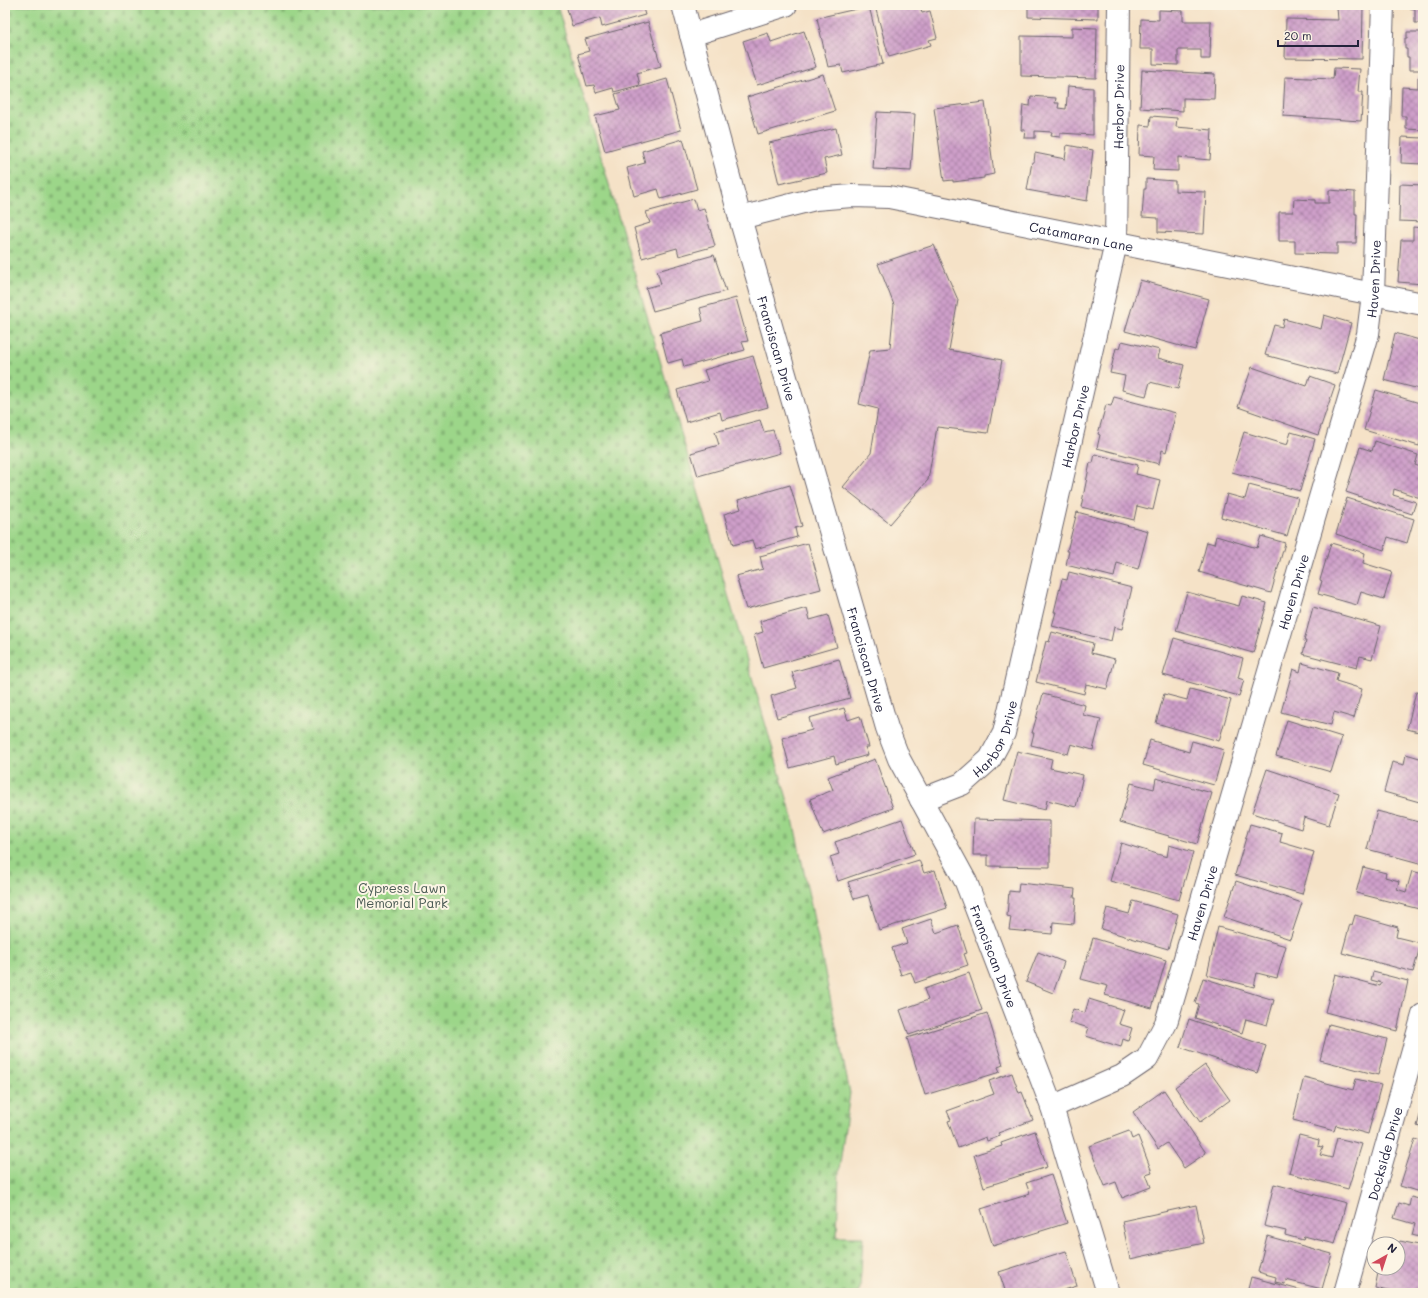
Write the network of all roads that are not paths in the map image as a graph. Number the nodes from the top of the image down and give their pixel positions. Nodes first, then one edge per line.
1 (683, 5) edge
2 (786, 5) edge
3 (1119, 5) edge
4 (1383, 5) edge
5 (691, 35) junction
6 (740, 218) junction
7 (1116, 243) junction
8 (1373, 294) junction
9 (1423, 304) edge
10 (921, 800) junction
11 (1423, 1014) edge
12 (1052, 1108) junction
13 (1108, 1293) edge
14 (1345, 1293) edge

1 - 5 street, Franciscan Drive
2 - 5 street
3 - 7 street, Harbor Drive
4 - 8 street, Haven Drive
5 - 6 street, Franciscan Drive
6 - 7 street, Catamaran Lane
6 - 10 street, Franciscan Drive
7 - 8 street, Catamaran Lane
7 - 10 street, Harbor Drive
8 - 9 street, Catamaran Lane
8 - 12 street, Haven Drive
10 - 12 street, Franciscan Drive
11 - 14 street, Dockside Drive
12 - 13 street, Franciscan Drive

